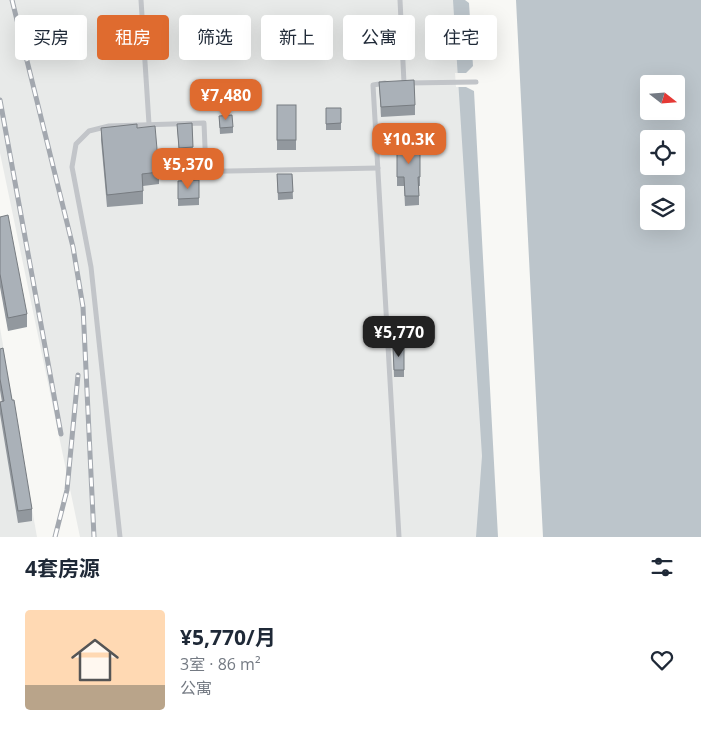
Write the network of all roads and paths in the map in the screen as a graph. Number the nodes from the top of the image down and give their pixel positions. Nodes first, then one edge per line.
1 (142, 0) edge
2 (400, 0) edge
3 (476, 82) dead end
4 (404, 83) junction
5 (149, 124) junction
6 (378, 168) junction
7 (206, 171) junction
8 (175, 172) dead end
9 (120, 537) edge
10 (399, 537) edge

1 - 5 lane
2 - 4 lane
3 - 4 lane
4 - 6 lane
5 - 7 lane
5 - 9 lane
6 - 7 lane
6 - 10 lane
7 - 8 lane

